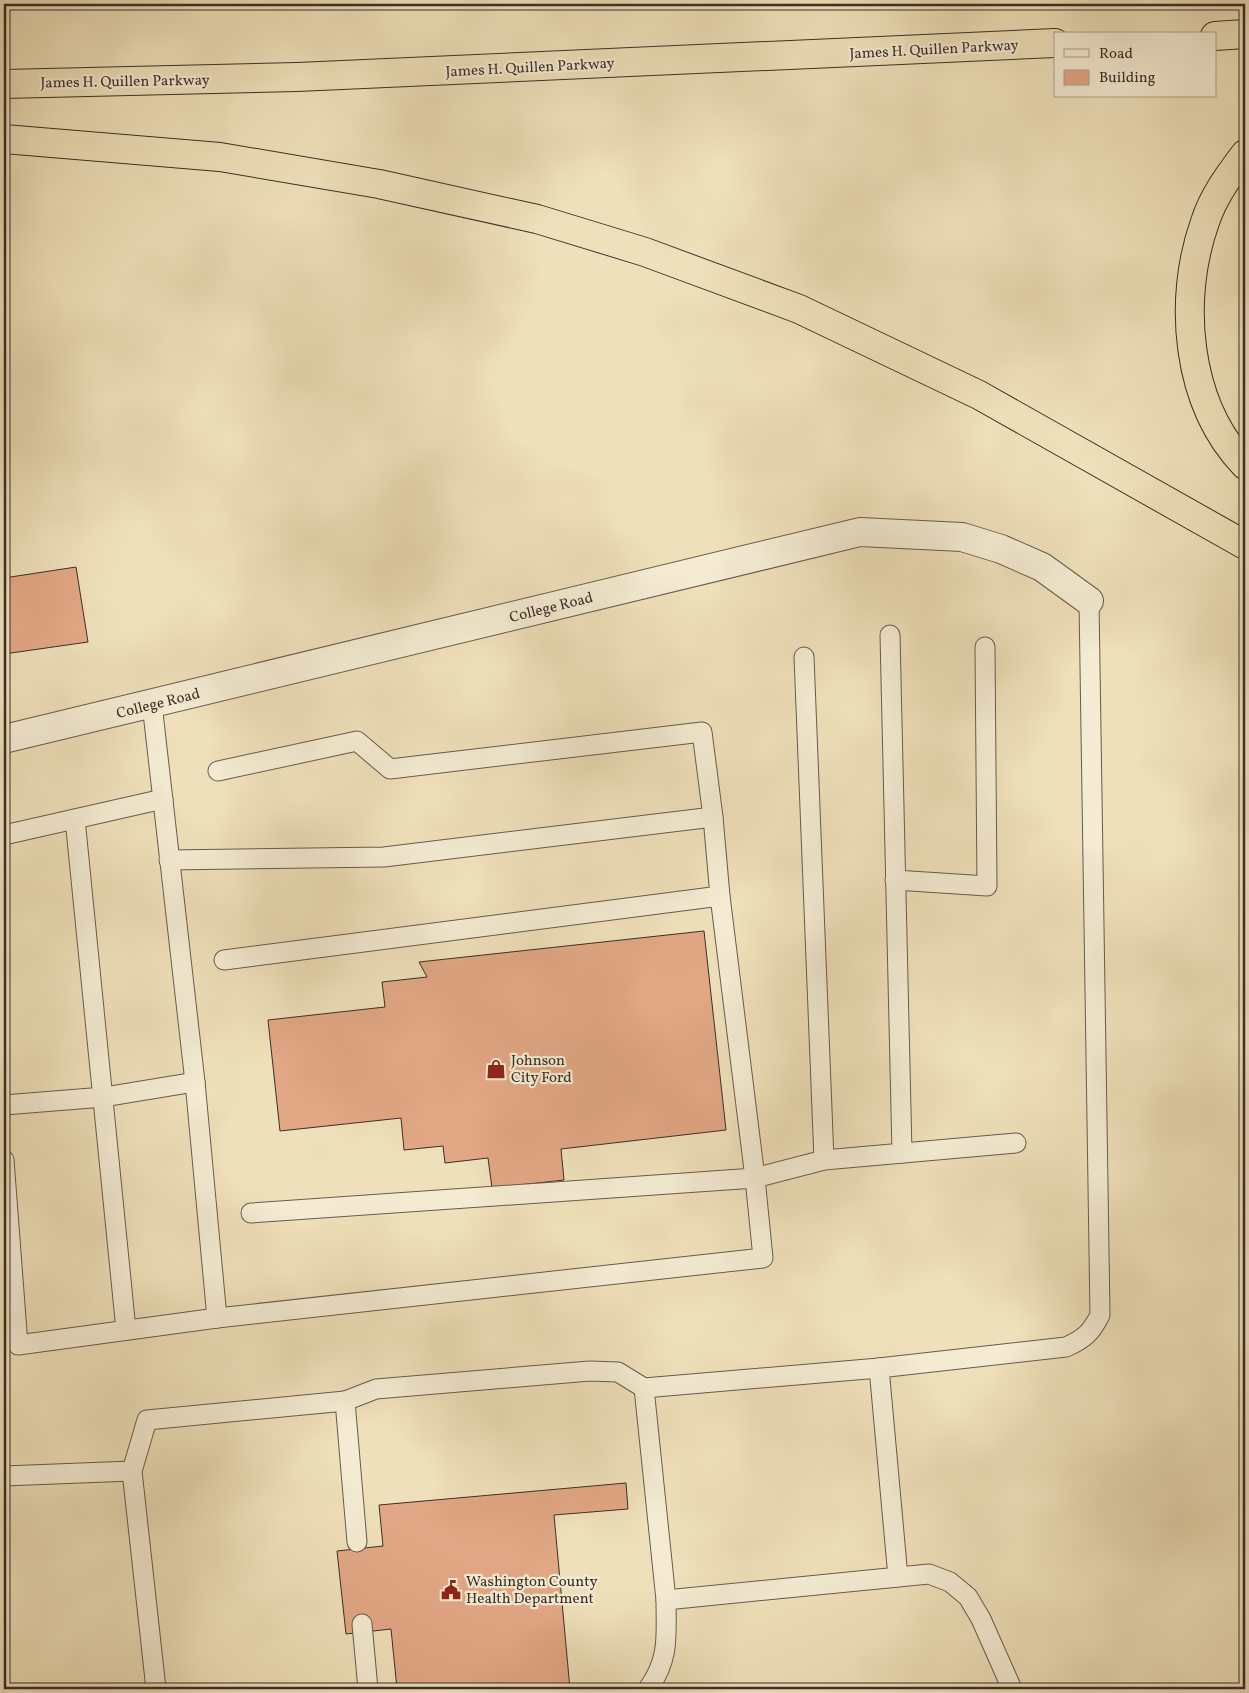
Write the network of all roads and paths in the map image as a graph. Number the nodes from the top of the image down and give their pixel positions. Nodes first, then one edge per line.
1 (1245, 34) edge
2 (1216, 36) edge
3 (1054, 43) edge
4 (4, 84) edge
5 (4, 139) edge
6 (1245, 154) edge
7 (1245, 466) edge
8 (1245, 545) edge
9 (1089, 601) joint
10 (890, 634) dead end
11 (986, 647) dead end
12 (804, 657) dead end
13 (152, 704) junction
14 (4, 739) edge
15 (218, 771) dead end
16 (163, 799) junction
17 (713, 817) junction
18 (76, 818) junction
19 (4, 835) edge
20 (169, 860) junction
21 (895, 880) junction
22 (720, 896) junction
23 (224, 960) dead end
24 (195, 1082) junction
25 (104, 1096) junction
26 (4, 1105) edge
27 (1016, 1143) dead end
28 (902, 1153) junction
29 (4, 1160) edge
30 (824, 1160) junction
31 (755, 1178) junction
32 (251, 1213) dead end
33 (217, 1318) junction
34 (126, 1330) junction
35 (878, 1368) junction
36 (644, 1388) junction
37 (344, 1401) junction
38 (132, 1471) junction
39 (4, 1476) edge
40 (357, 1542) dead end
41 (898, 1577) junction
42 (666, 1600) junction
43 (362, 1624) dead end
44 (156, 1689) edge
45 (368, 1689) edge
46 (648, 1689) edge
47 (1012, 1689) edge

1 - 2 highway
3 - 4 highway, James H. Quillen Parkway
5 - 8 highway
6 - 7 highway
9 - 13 street, College Road
9 - 35 lane
10 - 21 lane
11 - 21 lane
12 - 30 lane
13 - 14 street, College Road
13 - 16 lane
15 - 17 lane
16 - 18 lane
16 - 20 lane
17 - 20 lane
17 - 22 lane
18 - 19 lane
18 - 25 lane
20 - 24 lane
21 - 28 lane
22 - 23 lane
22 - 31 lane
24 - 25 lane
24 - 33 lane
25 - 26 lane
25 - 34 lane
27 - 28 lane
28 - 30 lane
29 - 34 lane
30 - 31 lane
31 - 32 lane
31 - 33 lane
33 - 34 lane
35 - 36 lane
35 - 41 lane
36 - 37 lane
36 - 42 lane
37 - 38 lane
37 - 40 lane
38 - 39 lane
38 - 44 lane
41 - 42 lane
41 - 47 lane
42 - 46 lane
43 - 45 lane

